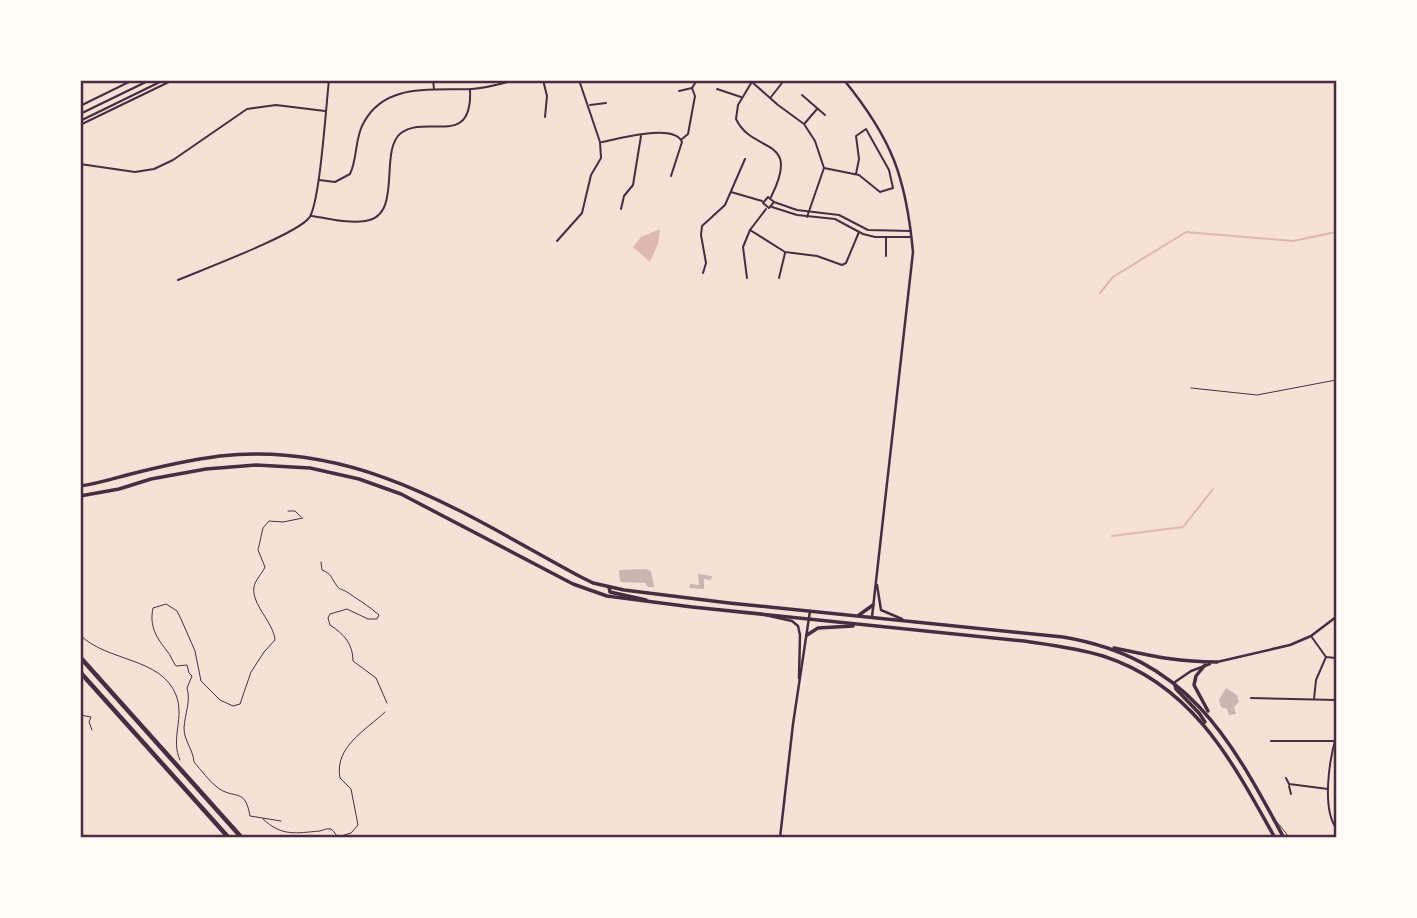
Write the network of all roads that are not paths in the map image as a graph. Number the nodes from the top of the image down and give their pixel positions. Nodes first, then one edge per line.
1 (133, 80) edge
2 (150, 80) edge
3 (164, 80) edge
4 (173, 80) edge
5 (329, 80) edge
6 (433, 80) edge
7 (515, 80) edge
8 (543, 80) edge
9 (579, 80) edge
10 (697, 80) edge
11 (844, 80) edge
12 (752, 81) edge
13 (782, 83) dead end
14 (692, 88) junction
15 (470, 89) junction
16 (717, 89) dead end
17 (434, 90) junction
18 (680, 91) dead end
19 (802, 95) dead end
20 (770, 97) junction
21 (742, 98) junction
22 (606, 103) dead end
23 (588, 105) junction
24 (80, 106) edge
25 (817, 108) junction
26 (326, 111) junction
27 (80, 114) edge
28 (825, 115) dead end
29 (545, 117) dead end
30 (80, 123) edge
31 (804, 124) junction
32 (641, 135) junction
33 (682, 139) junction
34 (600, 142) junction
35 (745, 159) dead end
36 (80, 164) edge
37 (824, 169) junction
38 (856, 174) junction
39 (671, 176) dead end
40 (318, 180) junction
41 (731, 192) junction
42 (771, 198) junction
43 (763, 201) junction
44 (774, 202) junction
45 (772, 207) junction
46 (766, 208) junction
47 (621, 209) dead end
48 (808, 211) junction
49 (310, 216) junction
50 (807, 217) junction
51 (861, 228) junction
52 (750, 230) junction
53 (911, 231) junction
54 (859, 232) junction
55 (886, 237) junction
56 (911, 237) junction
57 (557, 241) dead end
58 (785, 252) junction
59 (886, 256) dead end
60 (703, 273) dead end
61 (747, 278) dead end
62 (779, 278) dead end
63 (178, 280) dead end
64 (406, 484) junction
65 (80, 486) edge
66 (401, 494) junction
67 (80, 496) edge
68 (876, 582) junction
69 (609, 587) junction
70 (648, 601) junction
71 (873, 605) junction
72 (810, 611) junction
73 (760, 614) junction
74 (857, 616) junction
75 (872, 617) junction
76 (1336, 617) edge
77 (809, 619) junction
78 (906, 621) junction
79 (859, 625) junction
80 (871, 626) junction
81 (807, 635) junction
82 (1311, 636) junction
83 (1105, 647) junction
84 (80, 657) edge
85 (1326, 657) junction
86 (1336, 658) edge
87 (1217, 662) junction
88 (1205, 665) junction
89 (80, 672) edge
90 (1175, 682) junction
91 (799, 684) junction
92 (1164, 688) junction
93 (1251, 698) dead end
94 (1314, 699) junction
95 (1336, 700) edge
96 (1210, 716) junction
97 (1211, 732) junction
98 (1336, 739) edge
99 (1271, 741) dead end
100 (1286, 778) dead end
101 (1289, 785) junction
102 (1329, 789) junction
103 (1292, 794) dead end
104 (1275, 820) junction
105 (1336, 828) edge
106 (229, 838) edge
107 (242, 838) edge
108 (780, 838) edge
109 (1275, 838) edge
110 (1284, 838) edge
111 (1290, 838) edge

1 - 24 street
2 - 27 main road
3 - 30 main road
4 - 30 street
5 - 26 street
6 - 17 street
7 - 15 street
8 - 29 street
9 - 23 street
10 - 14 street
11 - 53 main road
12 - 20 street
12 - 21 street
13 - 20 street
14 - 18 street
14 - 33 street
15 - 17 street
15 - 49 street
16 - 21 street
17 - 40 street
19 - 25 street
20 - 31 street
21 - 42 street
22 - 23 street
23 - 34 street
25 - 28 street
25 - 31 street
26 - 36 street
26 - 40 street
31 - 37 street
32 - 33 street
32 - 34 street
32 - 47 street
33 - 39 street
34 - 57 street
35 - 41 street
37 - 38 street
37 - 48 street
38 - 38 street
40 - 49 street
41 - 43 street
41 - 60 street
42 - 43 street
42 - 44 street
43 - 46 street
44 - 45 street
44 - 48 street
45 - 46 street
45 - 50 street
46 - 52 street
48 - 50 street
48 - 51 street
49 - 63 street
50 - 54 street
51 - 53 street
51 - 54 street
52 - 58 street
52 - 61 street
53 - 56 main road
54 - 55 street
54 - 58 street
55 - 56 street
55 - 59 street
56 - 68 main road
58 - 62 street
64 - 65 highway
64 - 66 highway
64 - 69 highway
66 - 67 highway
66 - 70 highway
68 - 71 main road
68 - 78 main road
69 - 70 highway
69 - 72 highway
70 - 73 highway
71 - 74 highway
71 - 75 main road
72 - 74 highway
72 - 77 main road
73 - 77 highway
73 - 91 main road
74 - 75 highway
75 - 78 highway
75 - 80 highway
76 - 82 main road
77 - 79 highway
77 - 81 main road
78 - 83 highway
79 - 80 highway
79 - 81 highway
80 - 92 highway
81 - 91 main road
82 - 85 street
82 - 87 main road
83 - 87 highway
83 - 90 highway
84 - 107 highway
85 - 86 street
85 - 94 street
87 - 88 main road
88 - 90 main road
88 - 96 highway
89 - 106 highway
90 - 92 highway
90 - 96 highway
90 - 97 highway
91 - 108 main road
92 - 97 highway
93 - 94 street
94 - 95 street
96 - 104 highway
97 - 109 highway
98 - 99 street
98 - 102 street
100 - 101 street
101 - 102 street
101 - 103 street
102 - 105 street
104 - 110 highway
104 - 111 lane

